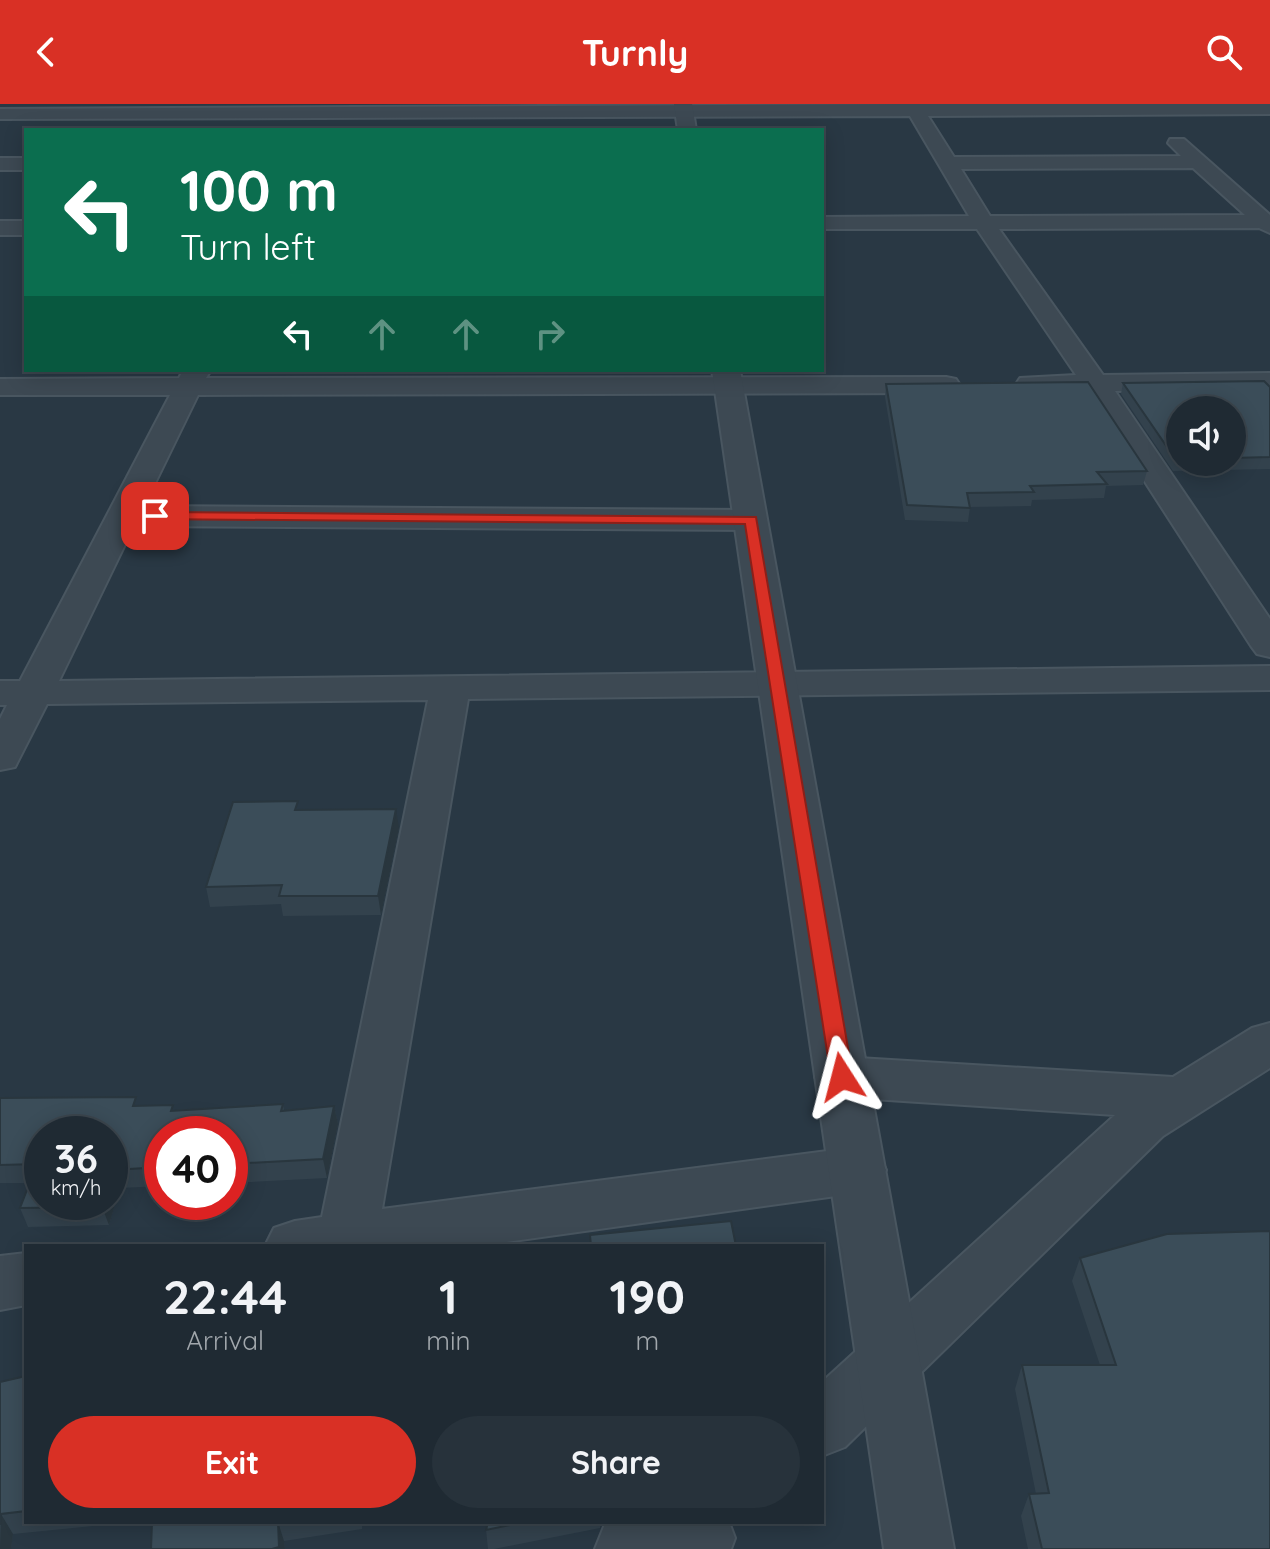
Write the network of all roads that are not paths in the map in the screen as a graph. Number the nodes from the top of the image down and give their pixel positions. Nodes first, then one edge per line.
1 (1137, 107) edge
2 (914, 108) edge
3 (159, 109) edge
4 (1270, 109) edge
5 (0, 114) edge
6 (326, 116) edge
7 (685, 116) edge
8 (1198, 162) junction
9 (950, 163) junction
10 (0, 164) edge
11 (24, 164) edge
12 (824, 223) edge
13 (984, 223) junction
14 (1268, 223) edge
15 (0, 228) edge
16 (24, 228) edge
17 (193, 378) edge
18 (728, 379) edge
19 (1270, 381) edge
20 (1096, 384) junction
21 (969, 385) edge
22 (1001, 385) edge
23 (0, 387) edge
24 (123, 516) junction
25 (751, 520) junction
26 (1270, 646) edge
27 (1270, 678) edge
28 (778, 684) junction
29 (450, 688) junction
30 (17, 693) edge
31 (0, 758) edge
32 (1270, 1042) edge
33 (842, 1077) junction
34 (1182, 1098) junction
35 (858, 1170) junction
36 (321, 1243) edge
37 (24, 1279) edge
38 (0, 1283) edge
39 (888, 1363) junction
40 (824, 1423) edge
41 (702, 1536) edge
42 (630, 1549) edge
43 (919, 1549) edge

1 - 2 street
1 - 4 street
1 - 8 street
2 - 7 street
2 - 9 street
3 - 5 street
3 - 6 street
6 - 7 street
8 - 9 street
8 - 14 street
9 - 13 street
10 - 11 street
12 - 13 street
13 - 14 street
13 - 20 street
15 - 16 street
17 - 18 street
17 - 23 street
17 - 24 street
18 - 21 street
18 - 25 street
19 - 20 street
20 - 22 street
20 - 26 street
24 - 25 street
24 - 30 street
25 - 28 street
27 - 28 street
28 - 29 street
28 - 33 street
29 - 30 street
29 - 36 street
30 - 31 street
32 - 34 street
33 - 34 street
33 - 35 street
34 - 39 street
35 - 36 street
35 - 39 street
37 - 38 street
39 - 40 street
39 - 43 street
41 - 42 street

